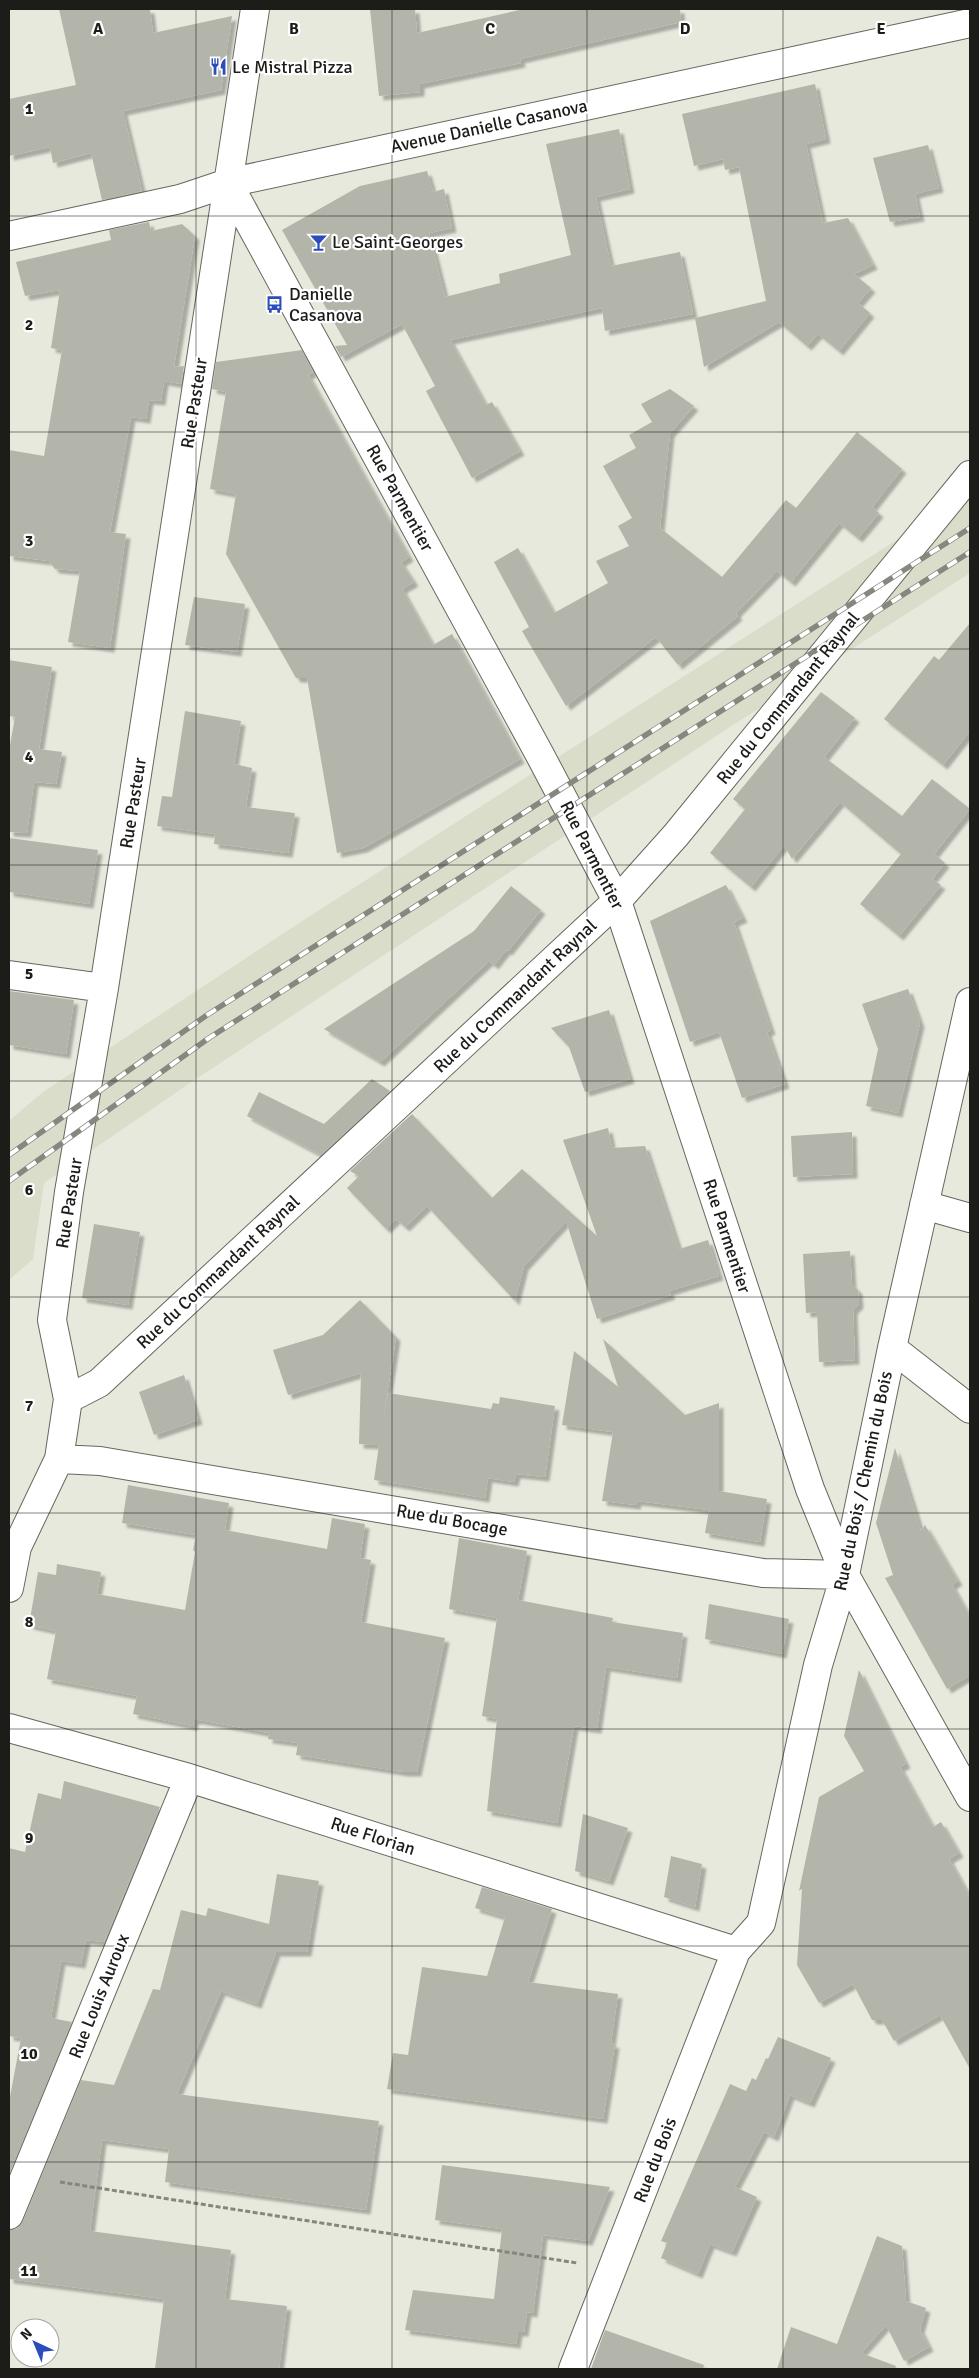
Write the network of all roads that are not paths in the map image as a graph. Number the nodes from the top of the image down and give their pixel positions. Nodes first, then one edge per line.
1 (255, 9) edge
2 (970, 23) edge
3 (228, 183) junction
4 (9, 236) edge
5 (970, 476) edge
6 (618, 901) junction
7 (9, 975) edge
8 (104, 988) junction
9 (970, 1002) edge
10 (966, 1048) edge
11 (924, 1205) junction
12 (970, 1218) edge
13 (892, 1348) junction
14 (68, 1399) junction
15 (970, 1408) edge
16 (59, 1459) junction
17 (845, 1575) junction
18 (9, 1588) edge
19 (9, 1728) edge
20 (189, 1778) junction
21 (970, 1796) edge
22 (736, 1951) junction
23 (9, 2215) edge
24 (574, 2369) edge

1 - 3 street, Rue Pasteur
2 - 3 street, Avenue Danielle Casanova
3 - 4 street, Avenue Danielle Casanova
3 - 6 street, Rue Parmentier
3 - 8 street, Rue Pasteur
5 - 6 street, Rue du Commandant Raynal
6 - 14 street, Rue du Commandant Raynal
6 - 17 street, Rue Parmentier
7 - 8 street
8 - 14 street, Rue Pasteur
9 - 10 street, Rue du Bois / Chemin du Bois
10 - 11 street, Rue du Bois / Chemin du Bois
11 - 12 street
11 - 13 street, Rue du Bois / Chemin du Bois
13 - 15 street
13 - 17 street, Rue du Bois / Chemin du Bois
14 - 16 street, Rue Pasteur
16 - 17 street, Rue du Bocage
16 - 18 street, Rue Pasteur
17 - 21 street, Rue Parmentier
17 - 22 street, Rue du Bois / Chemin du Bois
19 - 20 street, Rue Florian
20 - 22 street, Rue Florian
20 - 23 street, Rue Louis Auroux
22 - 24 street, Rue du Bois

